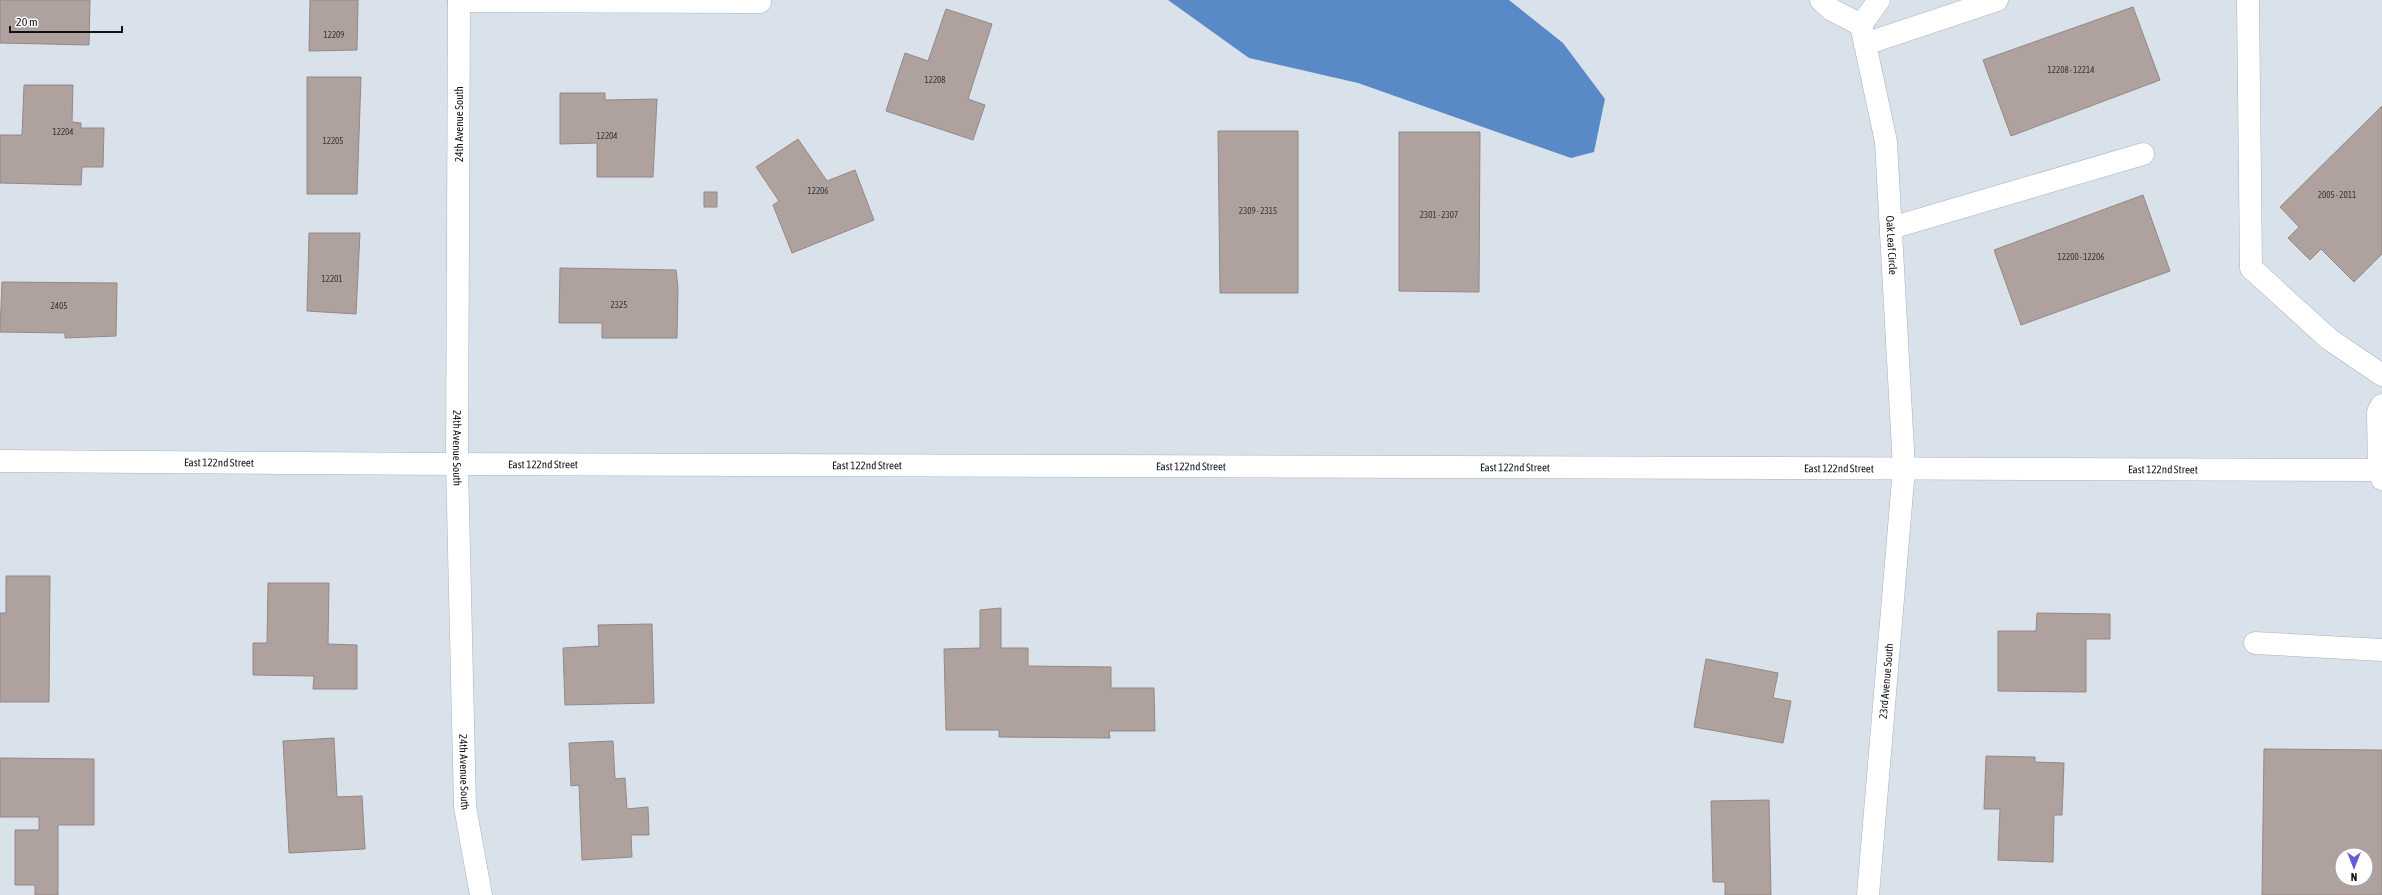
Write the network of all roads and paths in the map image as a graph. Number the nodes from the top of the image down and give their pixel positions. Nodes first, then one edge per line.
1 (459, 0) edge
2 (1821, 0) edge
3 (1878, 0) edge
4 (1997, 0) edge
5 (2248, 0) edge
6 (760, 2) dead end
7 (1863, 34) junction
8 (2143, 154) dead end
9 (1890, 228) junction
10 (2382, 375) edge
11 (2382, 405) edge
12 (0, 461) edge
13 (457, 464) junction
14 (1904, 468) junction
15 (2381, 473) edge
16 (2255, 643) dead end
17 (2382, 650) edge
18 (481, 895) edge
19 (1868, 895) edge

1 - 6 street
1 - 13 street, 24th Avenue South
2 - 7 street
3 - 7 street
4 - 7 street
5 - 10 street
7 - 9 street, Oak Leaf Circle
8 - 9 street
9 - 14 street, Oak Leaf Circle
11 - 15 street
12 - 13 street, East 122nd Street
13 - 14 street, East 122nd Street
13 - 18 street, 24th Avenue South
14 - 15 street, East 122nd Street
14 - 19 street, 23rd Avenue South
16 - 17 street

